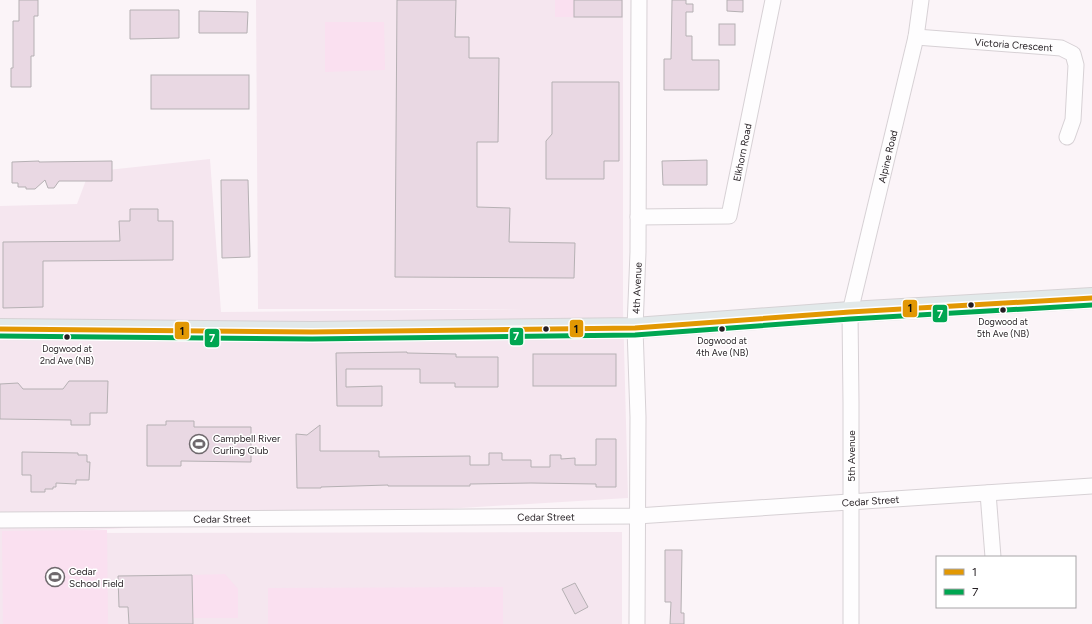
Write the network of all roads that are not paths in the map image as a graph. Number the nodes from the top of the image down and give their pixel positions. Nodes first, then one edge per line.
1 (638, 0) edge
2 (773, 0) edge
3 (921, 0) edge
4 (916, 37) junction
5 (1067, 137) dead end
6 (638, 217) junction
7 (1092, 298) edge
8 (850, 312) junction
9 (635, 328) junction
10 (0, 329) edge
11 (1092, 486) edge
12 (988, 493) junction
13 (851, 502) junction
14 (637, 516) junction
15 (0, 520) edge
16 (993, 556) edge
17 (637, 624) edge
18 (851, 624) edge

1 - 6 street, 4th Avenue
2 - 6 street, Elkhorn Road
3 - 4 street, Alpine Road
4 - 5 street, Victoria Crescent
4 - 8 street, Alpine Road
6 - 9 street, 4th Avenue
7 - 8 main road
8 - 9 main road
8 - 13 street, 5th Avenue
9 - 10 main road
9 - 14 street, 4th Avenue
11 - 12 street, Cedar Street
12 - 13 street, Cedar Street
12 - 16 street
13 - 14 street, Cedar Street
13 - 18 street, 5th Avenue
14 - 15 street, Cedar Street
14 - 17 street, 4th Avenue

